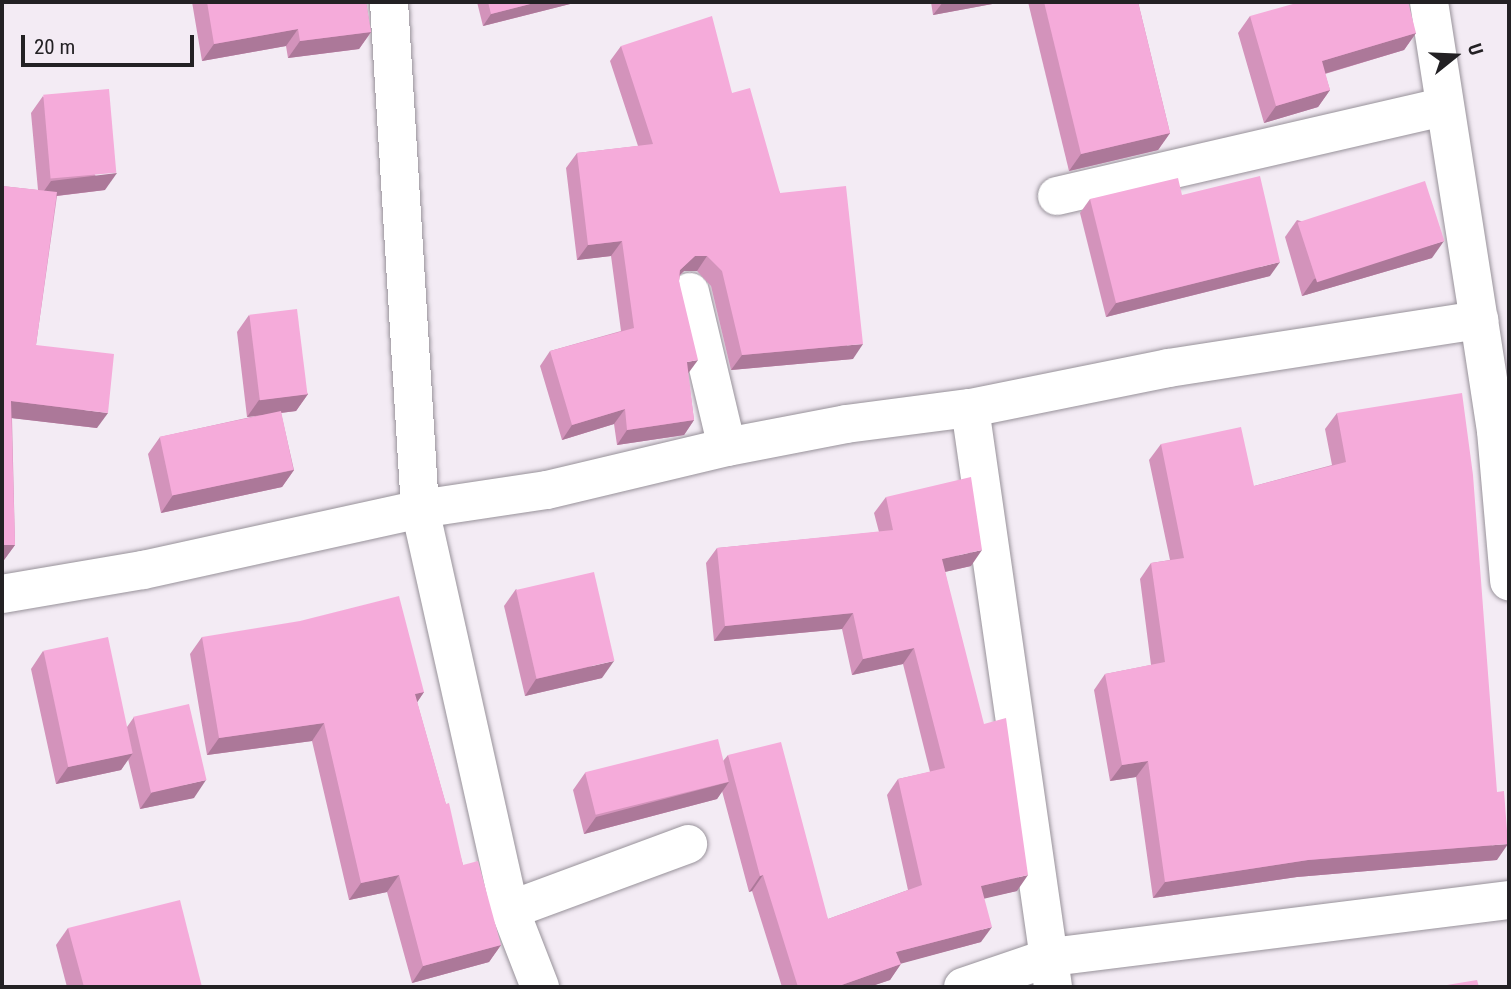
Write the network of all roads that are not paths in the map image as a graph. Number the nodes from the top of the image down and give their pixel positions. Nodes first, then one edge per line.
1 (389, 2) edge
2 (1429, 2) edge
3 (1442, 107) junction
4 (1057, 196) dead end
5 (691, 292) dead end
6 (1479, 320) junction
7 (970, 408) junction
8 (727, 447) junction
9 (420, 509) junction
10 (1509, 581) edge
11 (2, 594) edge
12 (688, 844) dead end
13 (1509, 900) edge
14 (510, 910) junction
15 (1052, 973) edge
16 (540, 987) edge
17 (963, 987) edge

1 - 9 street
2 - 3 street
3 - 4 street
3 - 6 street
5 - 8 street
6 - 7 street
6 - 10 street
7 - 8 street
7 - 15 street
8 - 9 street
9 - 11 street
9 - 14 street
12 - 14 street
13 - 15 street
14 - 16 street
15 - 17 street

